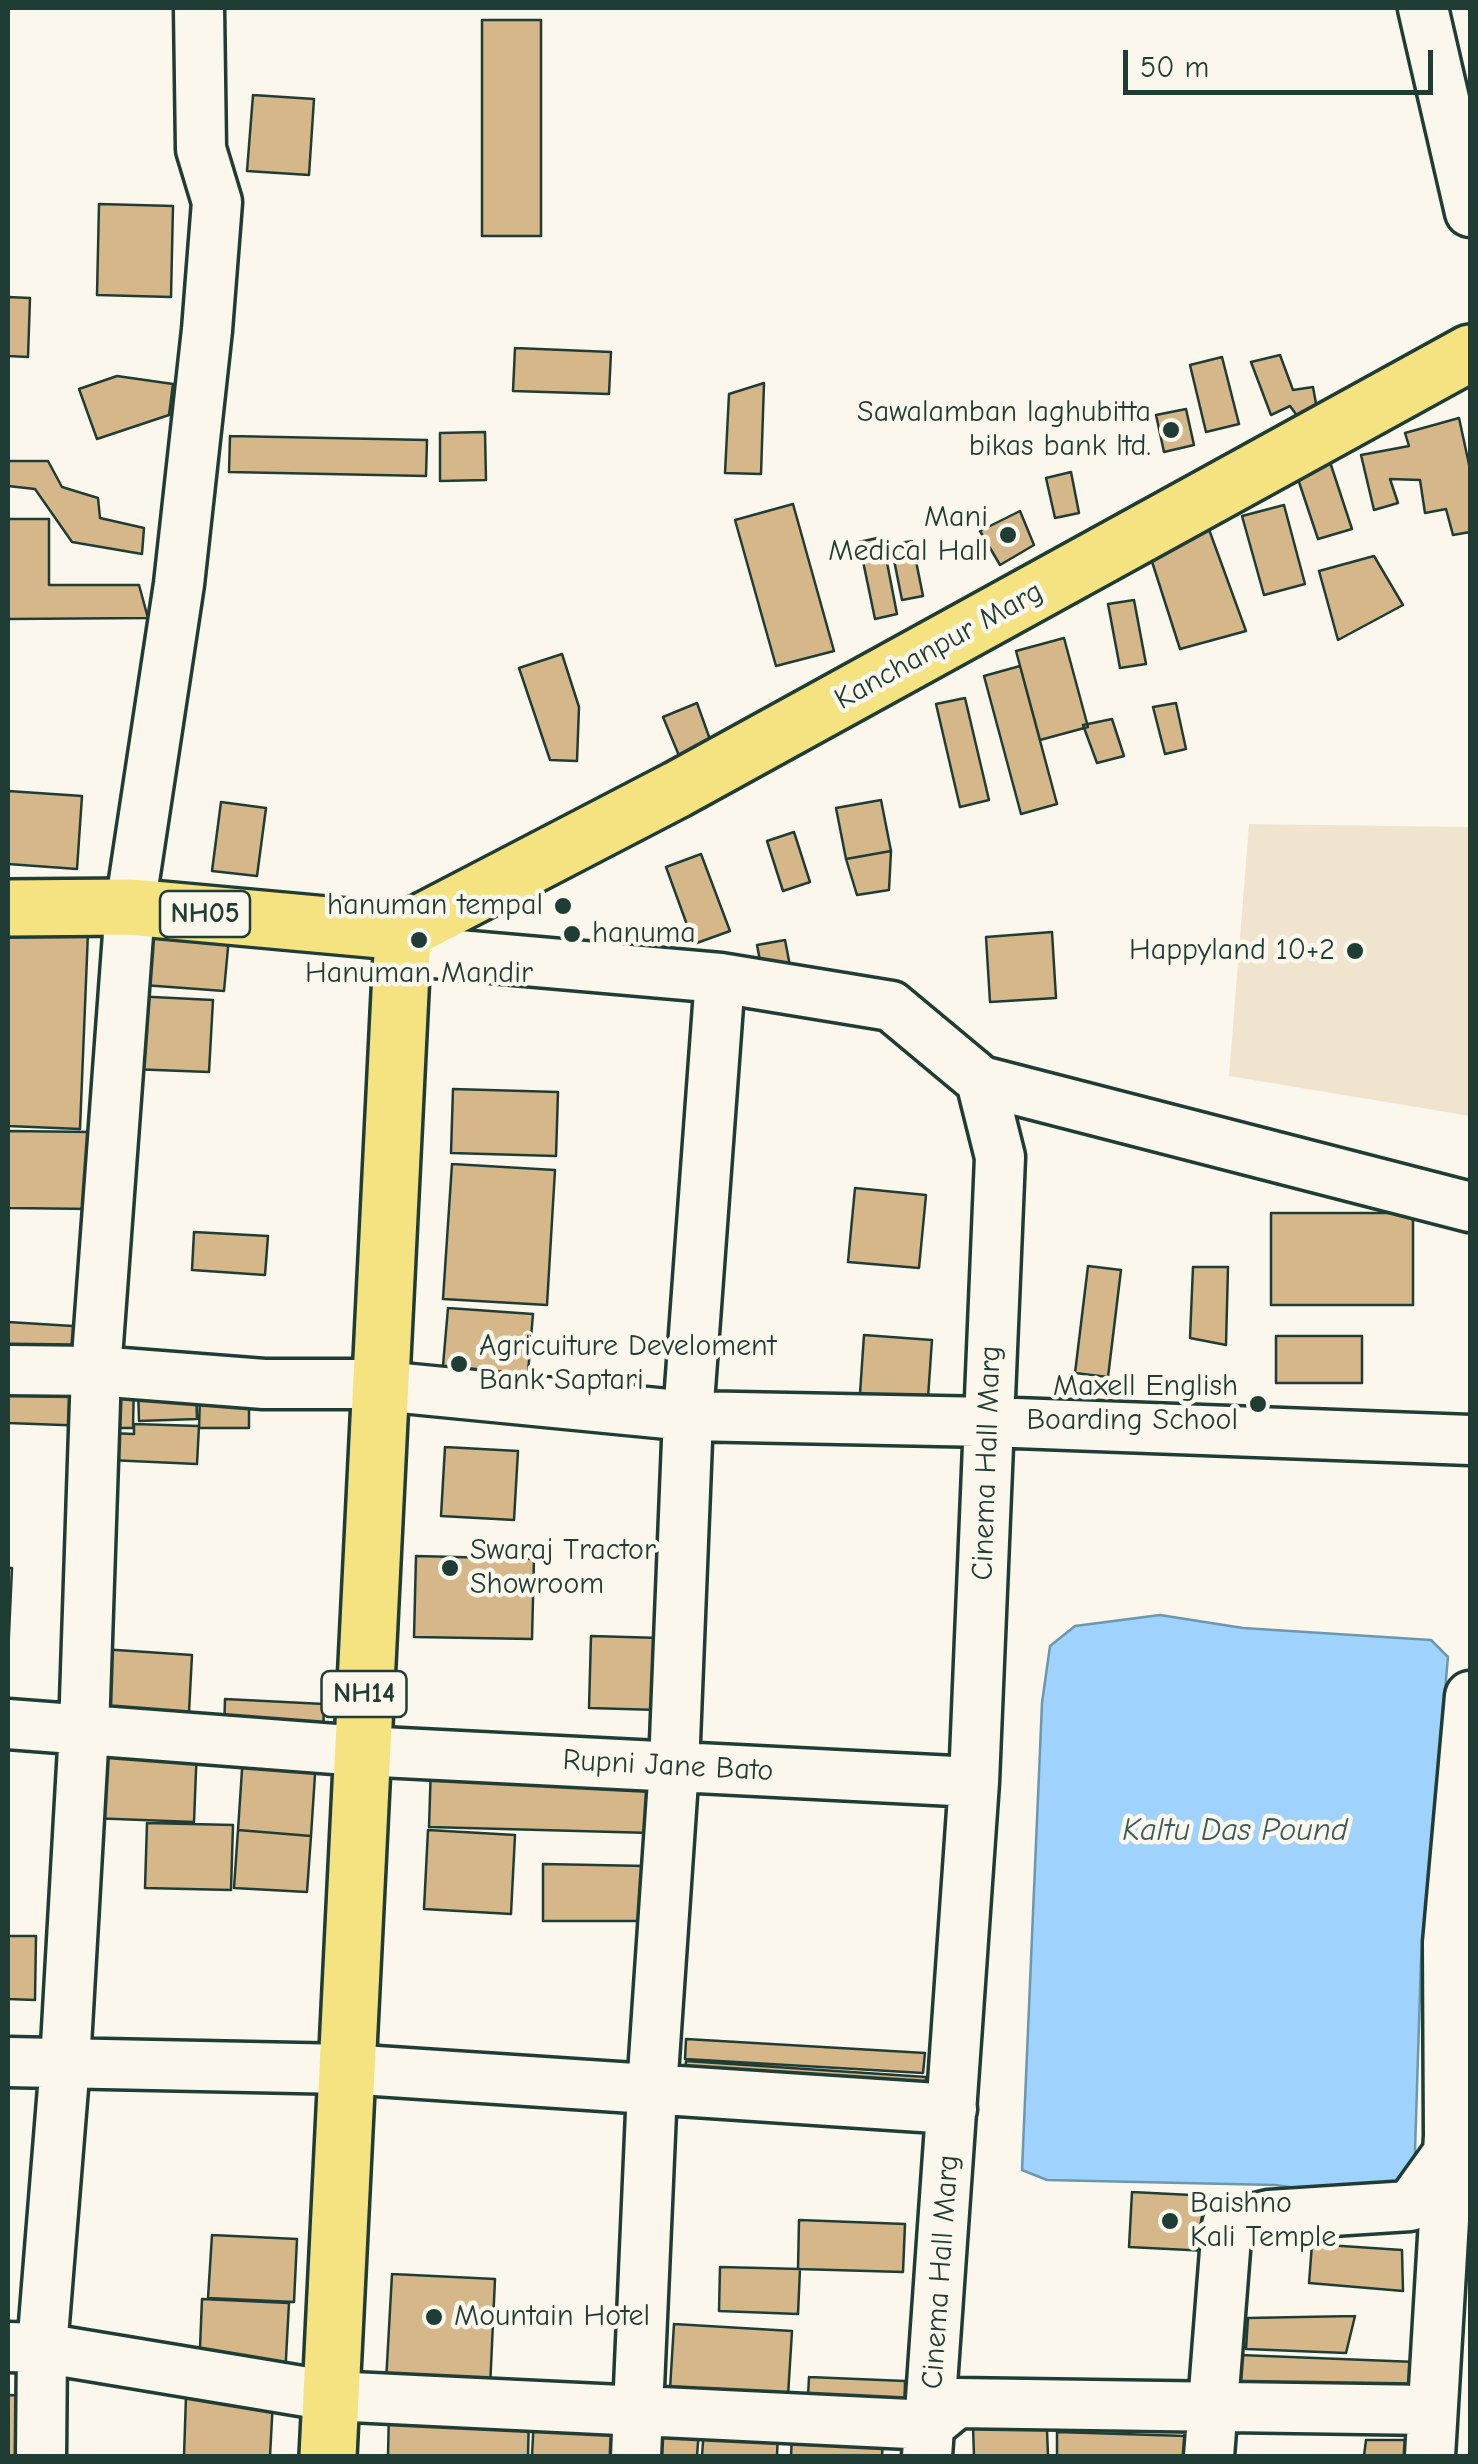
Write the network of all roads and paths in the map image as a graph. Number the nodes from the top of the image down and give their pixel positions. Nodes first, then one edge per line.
1 (198, 8) edge
2 (1423, 8) edge
3 (1470, 212) edge
4 (1470, 353) edge
5 (130, 907) junction
6 (8, 908) edge
7 (402, 941) junction
8 (720, 978) junction
9 (981, 1081) junction
10 (1470, 1207) edge
11 (8, 1370) edge
12 (96, 1371) junction
13 (379, 1386) junction
14 (688, 1416) junction
15 (989, 1422) junction
16 (1470, 1440) edge
17 (1470, 1696) edge
18 (8, 1724) edge
19 (84, 1730) junction
20 (362, 1750) junction
21 (674, 1766) junction
22 (974, 1782) junction
23 (1461, 1906) edge
24 (8, 2062) edge
25 (65, 2063) junction
26 (346, 2070) junction
27 (652, 2089) junction
28 (952, 2109) junction
29 (1456, 2150) edge
30 (25, 2347) edge
31 (330, 2396) junction
32 (1212, 2408) junction
33 (1430, 2433) edge
34 (637, 2434) edge
35 (928, 2441) edge
36 (41, 2456) edge
37 (328, 2456) edge
38 (1209, 2456) edge

1 - 5 street
2 - 3 street
4 - 7 main road, Kanchanpur Marg
5 - 6 main road, NH05
5 - 7 main road, NH05
5 - 12 street
7 - 8 street
7 - 13 main road, NH14
8 - 9 street
8 - 14 street
9 - 10 street
9 - 15 street, Cinema Hall Marg
11 - 12 street
12 - 13 street
12 - 19 street
13 - 14 street
13 - 20 main road, NH14
14 - 15 street
14 - 21 street
15 - 16 street
15 - 22 street, Cinema Hall Marg
17 - 23 street
18 - 19 street, Rupni Jane Bato
19 - 20 street, Rupni Jane Bato
19 - 25 street
20 - 21 street, Rupni Jane Bato
20 - 26 main road, NH14
21 - 22 street, Rupni Jane Bato
21 - 27 street
22 - 28 street, Cinema Hall Marg
23 - 29 street
24 - 25 street
25 - 26 street
25 - 30 street
26 - 27 street
26 - 31 main road, NH14
27 - 28 street
27 - 34 street
28 - 35 street, Cinema Hall Marg
29 - 32 street
29 - 33 street
30 - 31 street
30 - 36 street
31 - 34 street
31 - 37 main road, NH14
32 - 33 street
32 - 35 street
32 - 38 street
34 - 35 street

